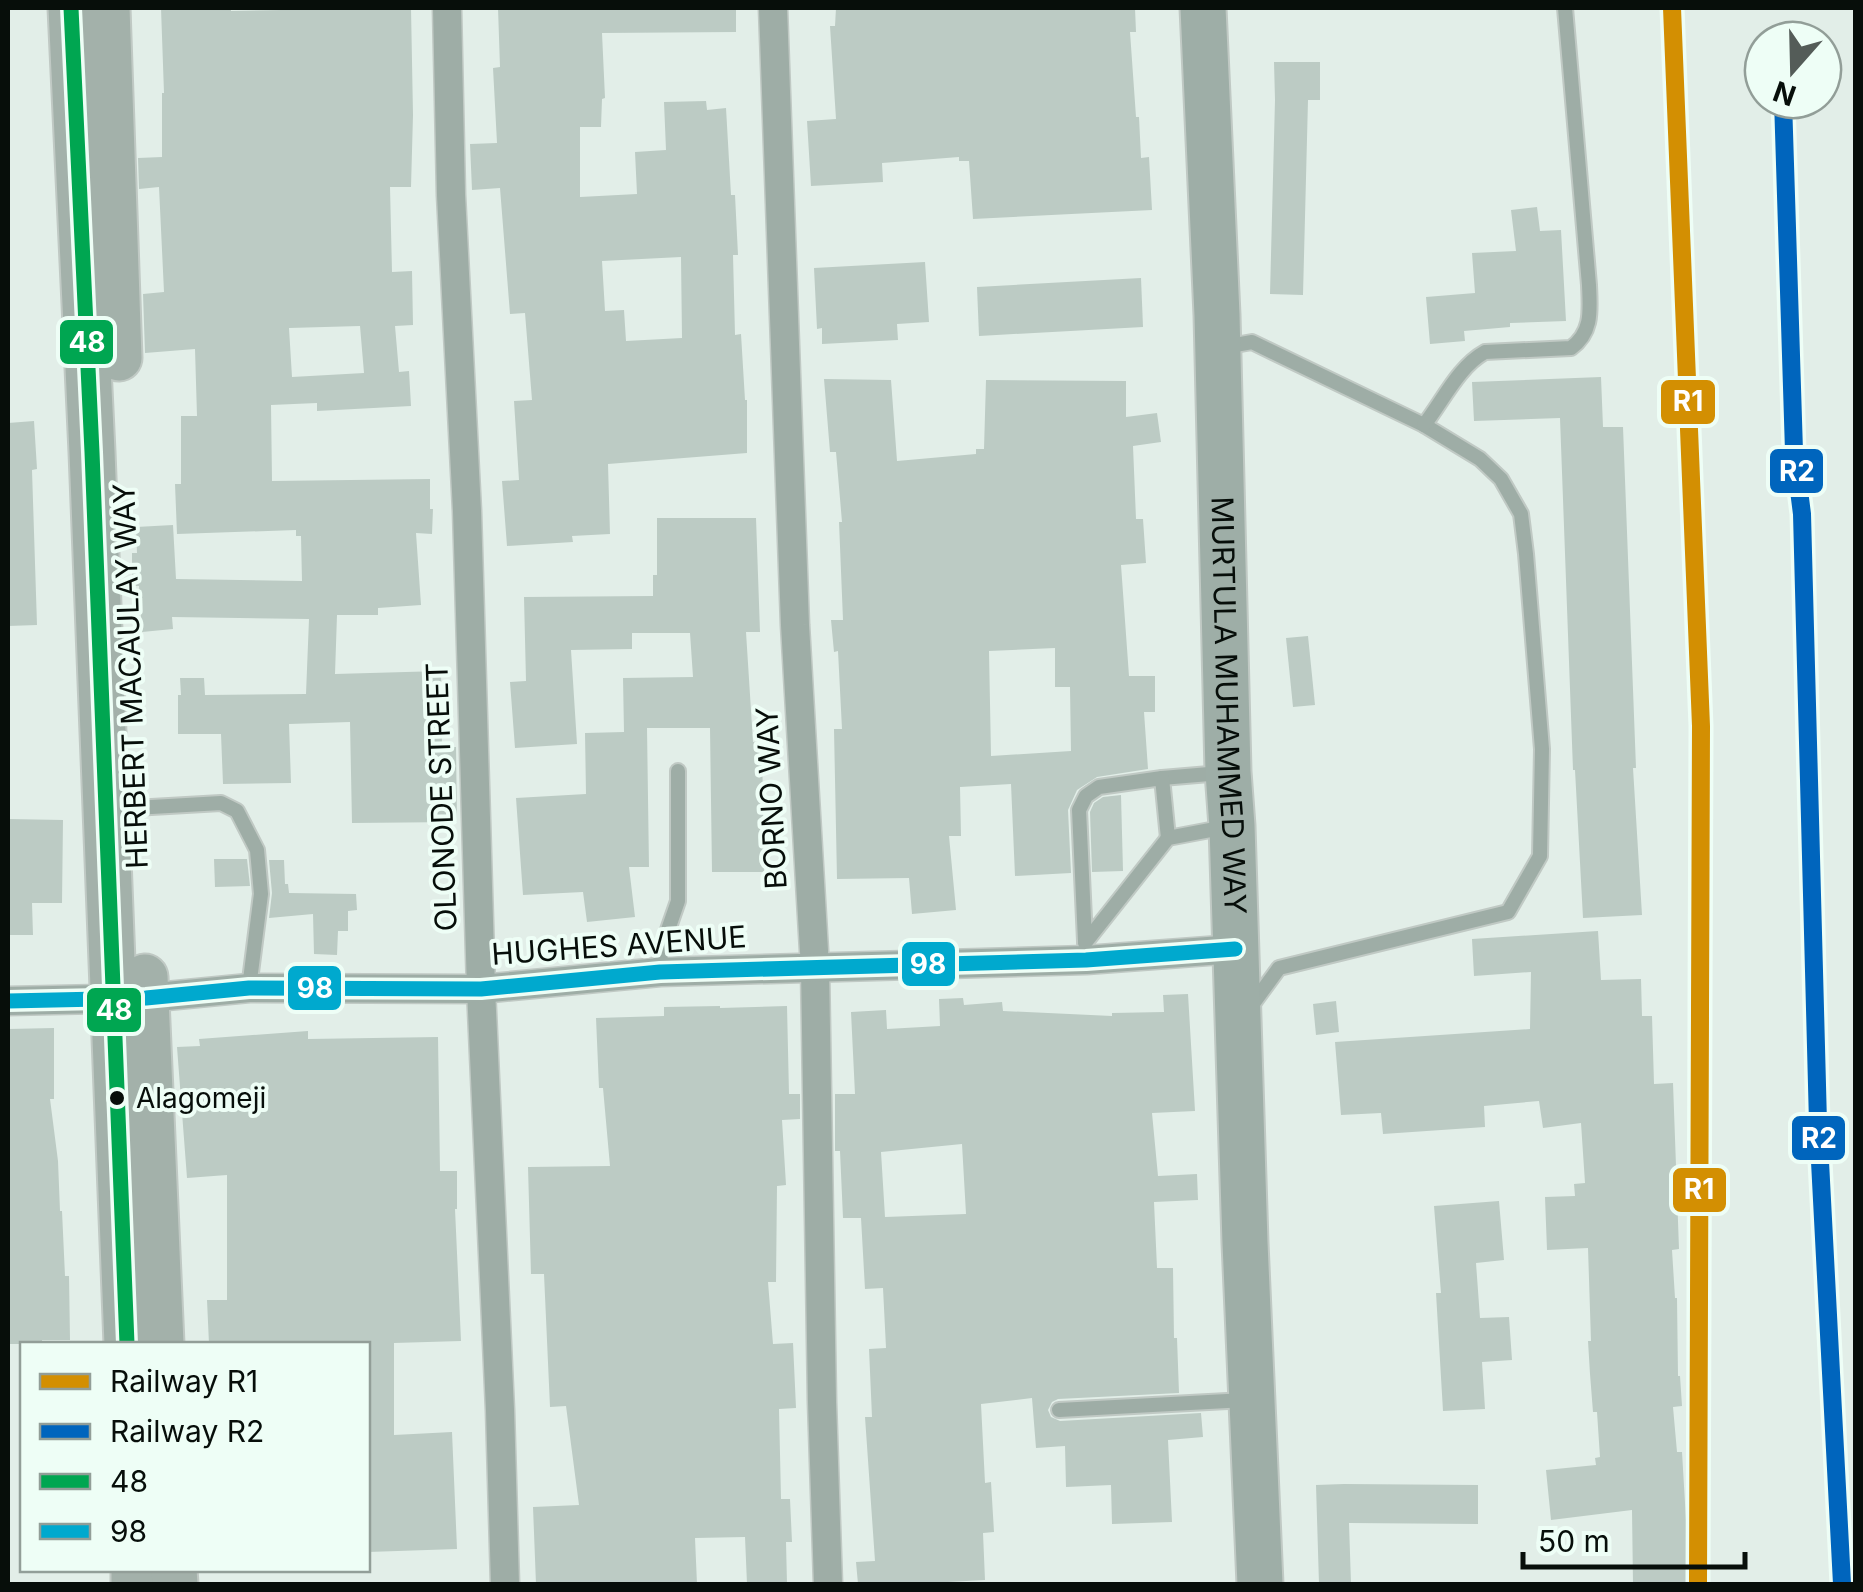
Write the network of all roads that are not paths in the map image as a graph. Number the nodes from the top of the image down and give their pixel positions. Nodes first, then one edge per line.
1 (72, 8) edge
2 (107, 8) edge
3 (447, 8) edge
4 (773, 8) edge
5 (1203, 8) edge
6 (1565, 8) edge
7 (1218, 348) junction
8 (1424, 425) junction
9 (678, 771) dead end
10 (1228, 772) junction
11 (1162, 778) junction
12 (134, 808) junction
13 (1232, 826) junction
14 (1168, 838) junction
15 (1235, 949) junction
16 (1086, 950) junction
17 (814, 968) junction
18 (660, 972) junction
19 (249, 988) junction
20 (481, 989) junction
21 (130, 999) junction
22 (8, 1001) edge
23 (1238, 1026) junction
24 (127, 1342) edge
25 (161, 1342) edge
26 (1252, 1400) junction
27 (1059, 1410) dead end
28 (505, 1584) edge
29 (828, 1584) edge
30 (1260, 1584) edge

1 - 21 highway, HERBERT MACAULAY WAY
2 - 12 highway, HERBERT MACAULAY WAY
3 - 20 street, OLONODE STREET
4 - 17 street, BORNO WAY
5 - 7 main road, MURTULA MUHAMMED WAY
6 - 8 lane
7 - 8 lane
7 - 10 main road, MURTULA MUHAMMED WAY
8 - 23 lane
9 - 18 lane
10 - 11 lane
10 - 13 main road, MURTULA MUHAMMED WAY
11 - 14 lane
11 - 16 lane
12 - 19 lane
12 - 21 highway, HERBERT MACAULAY WAY
13 - 14 lane
13 - 15 main road, MURTULA MUHAMMED WAY
14 - 16 lane
15 - 16 street, HUGHES AVENUE
15 - 23 main road, MURTULA MUHAMMED WAY
16 - 17 street, HUGHES AVENUE
17 - 18 street, HUGHES AVENUE
17 - 29 street, BORNO WAY
18 - 20 street, HUGHES AVENUE
19 - 20 street, HUGHES AVENUE
19 - 21 street, HUGHES AVENUE
20 - 28 street, OLONODE STREET
21 - 22 street, HUGHES AVENUE
21 - 24 highway, HERBERT MACAULAY WAY
21 - 25 highway, HERBERT MACAULAY WAY
23 - 26 main road, MURTULA MUHAMMED WAY
26 - 27 lane
26 - 30 main road, MURTULA MUHAMMED WAY

